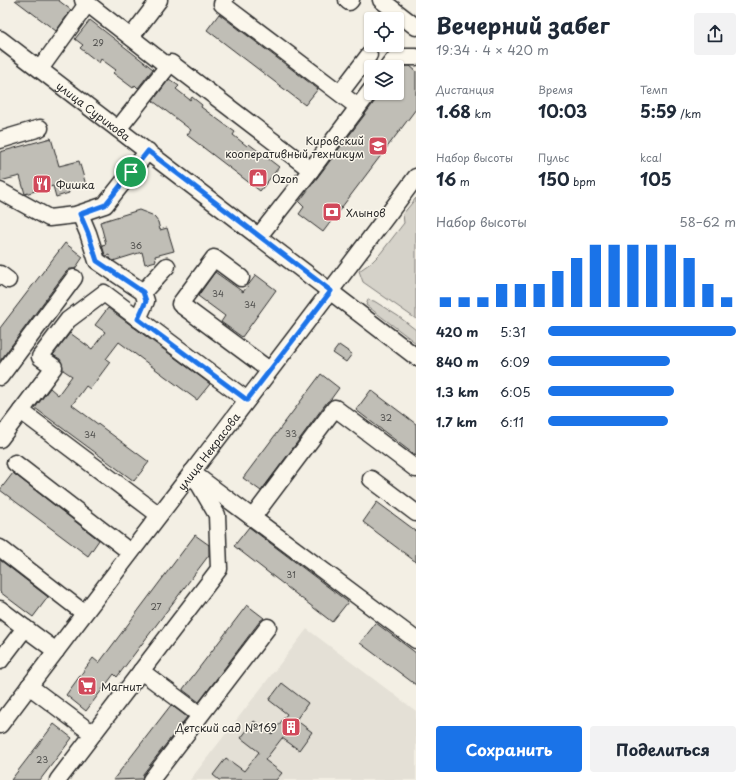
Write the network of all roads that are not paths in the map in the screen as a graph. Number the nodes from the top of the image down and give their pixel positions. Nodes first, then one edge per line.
1 (159, 0) edge
2 (225, 0) edge
3 (347, 0) edge
4 (351, 0) edge
5 (381, 0) edge
6 (85, 2) edge
7 (416, 27) edge
8 (131, 37) junction
9 (0, 39) edge
10 (369, 56) dead end
11 (416, 57) edge
12 (394, 60) edge
13 (168, 64) junction
14 (40, 69) junction
15 (340, 93) junction
16 (364, 99) edge
17 (358, 107) junction
18 (40, 128) dead end
19 (118, 129) junction
20 (0, 140) edge
21 (148, 151) junction
22 (311, 170) junction
23 (416, 177) edge
24 (0, 191) edge
25 (80, 214) junction
26 (259, 236) junction
27 (167, 266) dead end
28 (74, 278) dead end
29 (241, 278) dead end
30 (331, 291) junction
31 (143, 292) junction
32 (138, 319) junction
33 (416, 356) edge
34 (269, 370) junction
35 (0, 377) edge
36 (247, 400) junction
37 (21, 411) junction
38 (0, 439) edge
39 (15, 463) dead end
40 (416, 469) edge
41 (192, 472) junction
42 (371, 478) dead end
43 (416, 513) edge
44 (159, 515) junction
45 (253, 517) junction
46 (0, 548) edge
47 (130, 552) junction
48 (0, 609) edge
49 (84, 613) junction
50 (268, 626) dead end
51 (25, 628) junction
52 (416, 640) edge
53 (56, 651) junction
54 (0, 661) edge
55 (141, 671) junction
56 (29, 686) junction
57 (200, 715) junction
58 (0, 725) edge
59 (93, 734) junction
60 (58, 780) edge
61 (151, 780) edge

1 - 8 street
2 - 15 street
3 - 4 street
5 - 7 street
6 - 8 street
6 - 14 street
8 - 13 street
9 - 14 street, улица Сурикова
10 - 15 street
11 - 12 street
13 - 19 street
13 - 22 street
14 - 19 street, улица Сурикова
15 - 17 street
16 - 17 street
17 - 22 street
18 - 20 street
19 - 21 street, улица Сурикова
21 - 25 street
21 - 26 street, улица Сурикова
22 - 26 street
23 - 30 street, улица Некрасова
24 - 25 street
25 - 31 street
26 - 30 street, улица Сурикова
27 - 31 street
28 - 35 street
29 - 34 street
30 - 33 street, улица Сурикова
30 - 34 street, улица Некрасова
31 - 32 street
32 - 36 street
32 - 37 street
34 - 36 street, улица Некрасова
36 - 41 street, улица Некрасова
37 - 38 street
37 - 44 street
39 - 47 street
40 - 45 street
41 - 44 street, улица Некрасова
41 - 45 street
41 - 55 street
42 - 43 street
44 - 47 street, улица Некрасова
45 - 52 street
46 - 49 street
47 - 49 street, улица Некрасова
48 - 51 street
49 - 53 street, улица Некрасова
50 - 57 street
51 - 53 street
51 - 54 street
53 - 56 street, улица Некрасова
55 - 57 street
55 - 59 street
56 - 58 street, улица Некрасова
56 - 59 street
57 - 61 street
59 - 60 street

